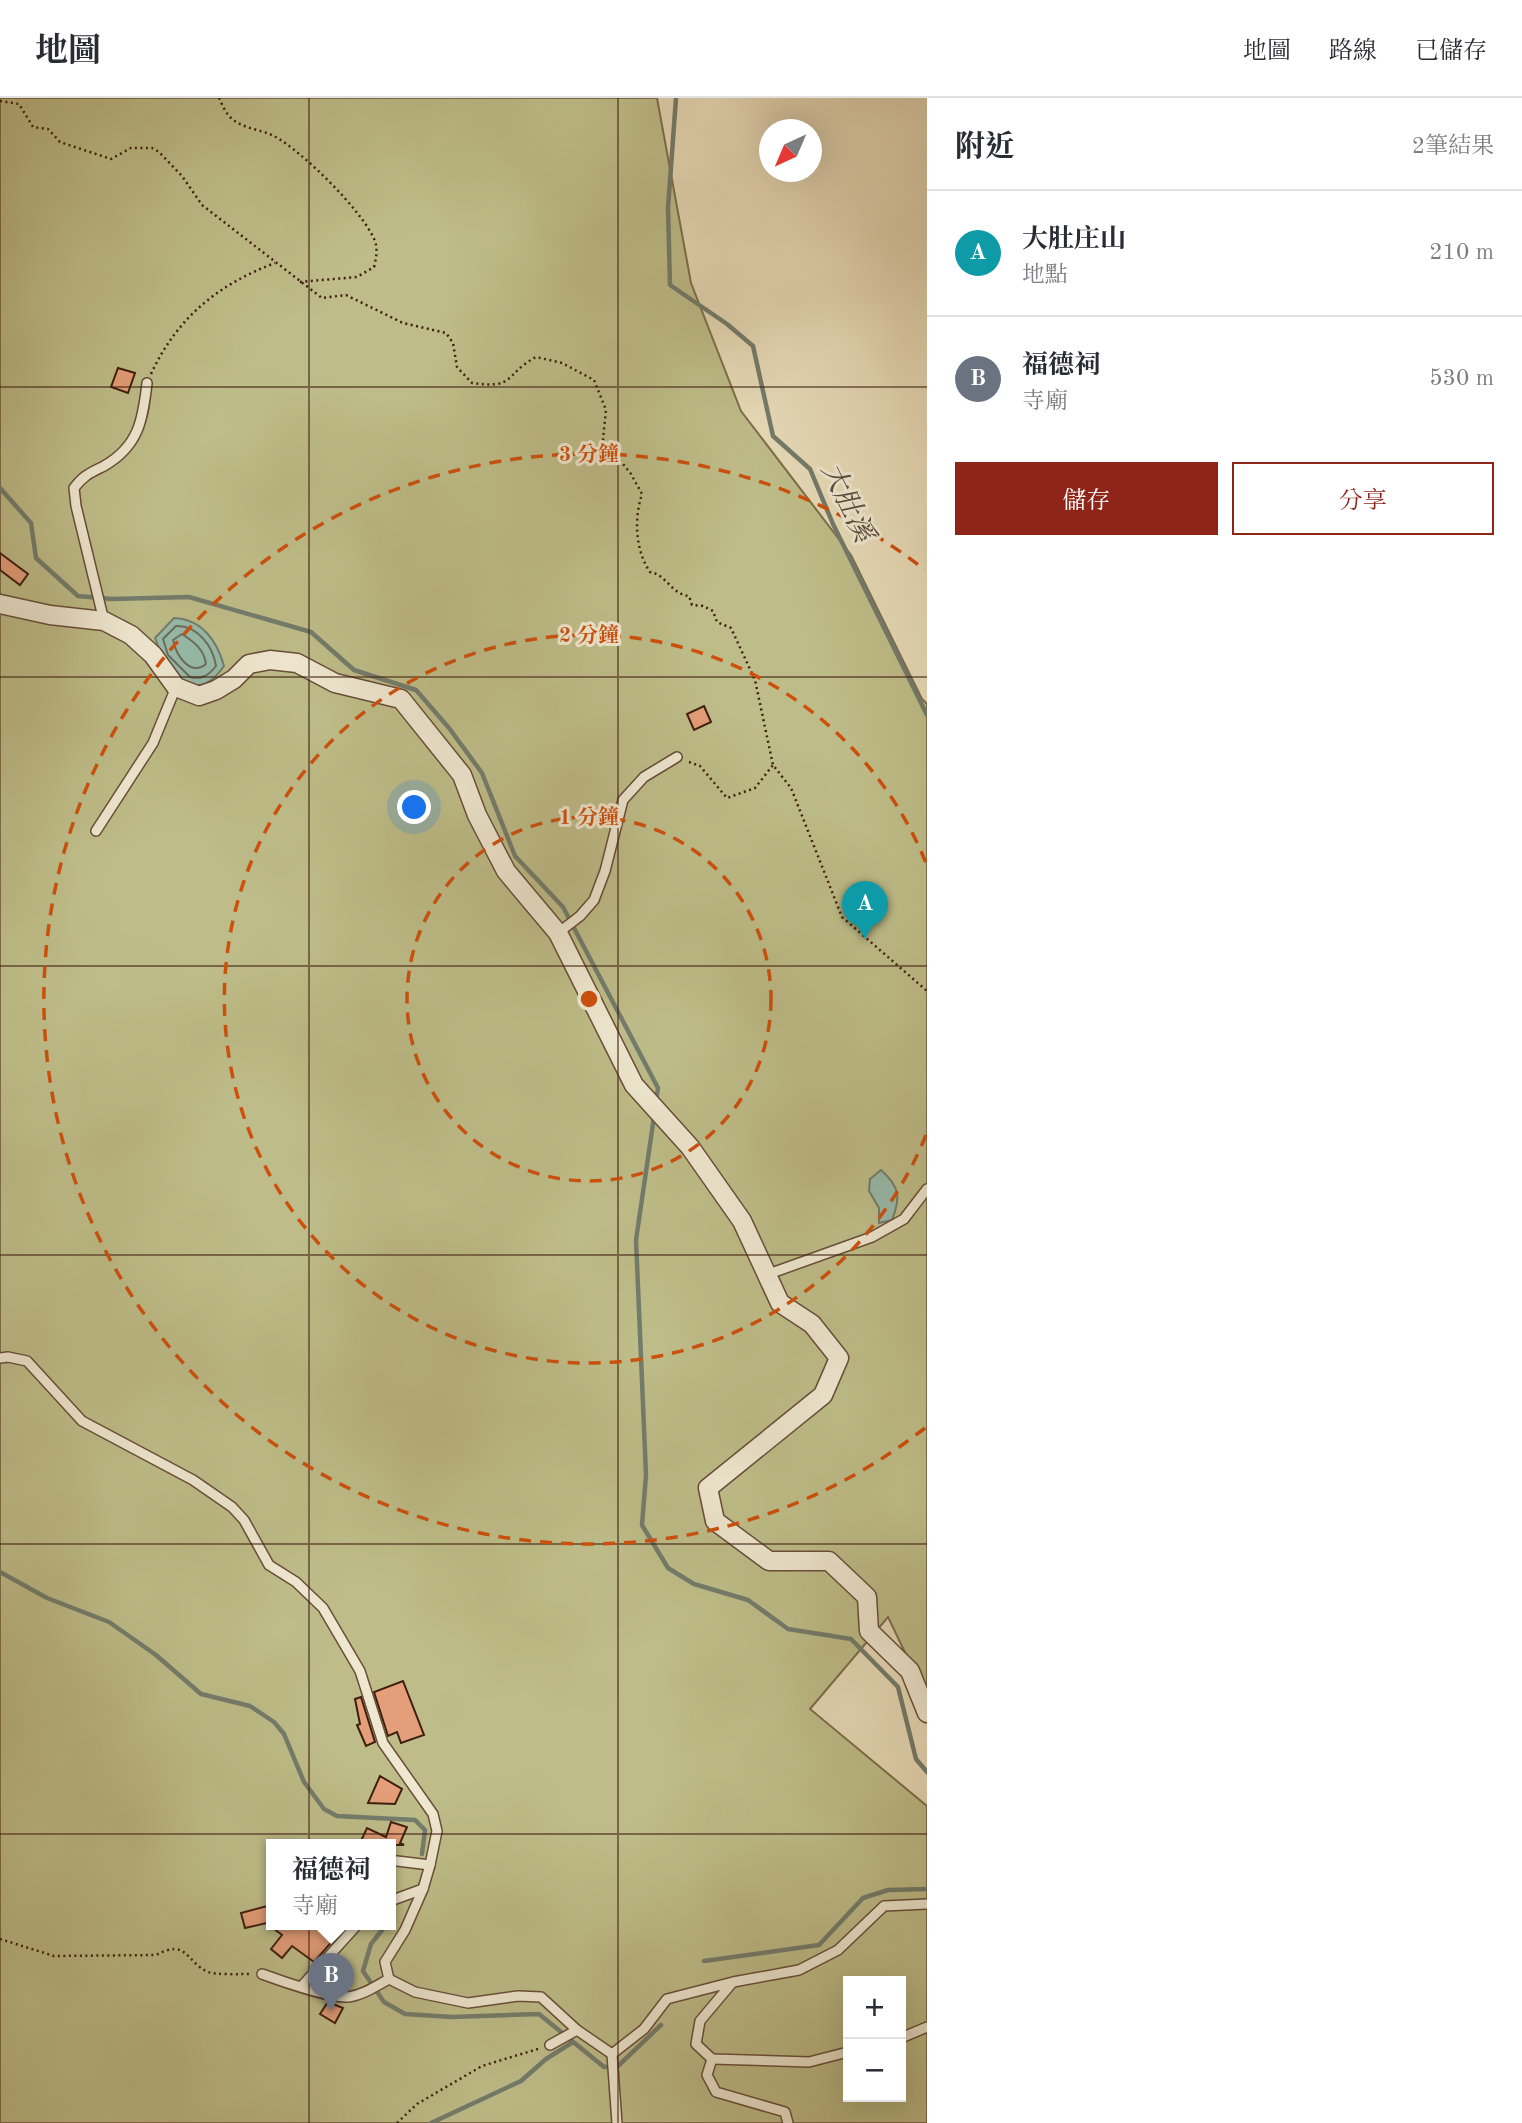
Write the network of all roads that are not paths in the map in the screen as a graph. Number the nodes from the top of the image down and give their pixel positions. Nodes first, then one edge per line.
1 (147, 383) road end
2 (0, 604) edge
3 (102, 614) junction
4 (176, 687) junction
5 (677, 757) road end
6 (96, 831) dead end
7 (558, 933) junction
8 (927, 1189) edge
9 (766, 1275) junction
10 (0, 1358) edge
11 (927, 1713) edge
12 (397, 1861) dead end
13 (430, 1865) junction
14 (423, 1889) junction
15 (396, 1899) edge
16 (927, 1904) edge
17 (352, 1930) edge
18 (262, 1975) road end
19 (388, 1979) junction
20 (733, 1982) junction
21 (301, 1987) junction
22 (927, 2026) edge
23 (577, 2030) junction
24 (906, 2036) edge
25 (550, 2045) road end
26 (843, 2053) edge
27 (611, 2054) junction
28 (712, 2059) junction
29 (617, 2123) edge
30 (788, 2123) edge

1 - 3 lane
2 - 3 street
3 - 4 street
4 - 6 lane
4 - 7 street
5 - 7 lane
7 - 9 street
8 - 9 lane
9 - 11 street
10 - 13 lane
12 - 13 lane
13 - 14 lane
14 - 15 lane
14 - 19 lane
16 - 20 lane
17 - 21 lane
18 - 21 lane
19 - 21 lane
19 - 23 lane
20 - 27 lane
20 - 28 lane
22 - 24 lane
23 - 25 lane
23 - 27 lane
26 - 28 lane
27 - 29 lane
28 - 30 lane

